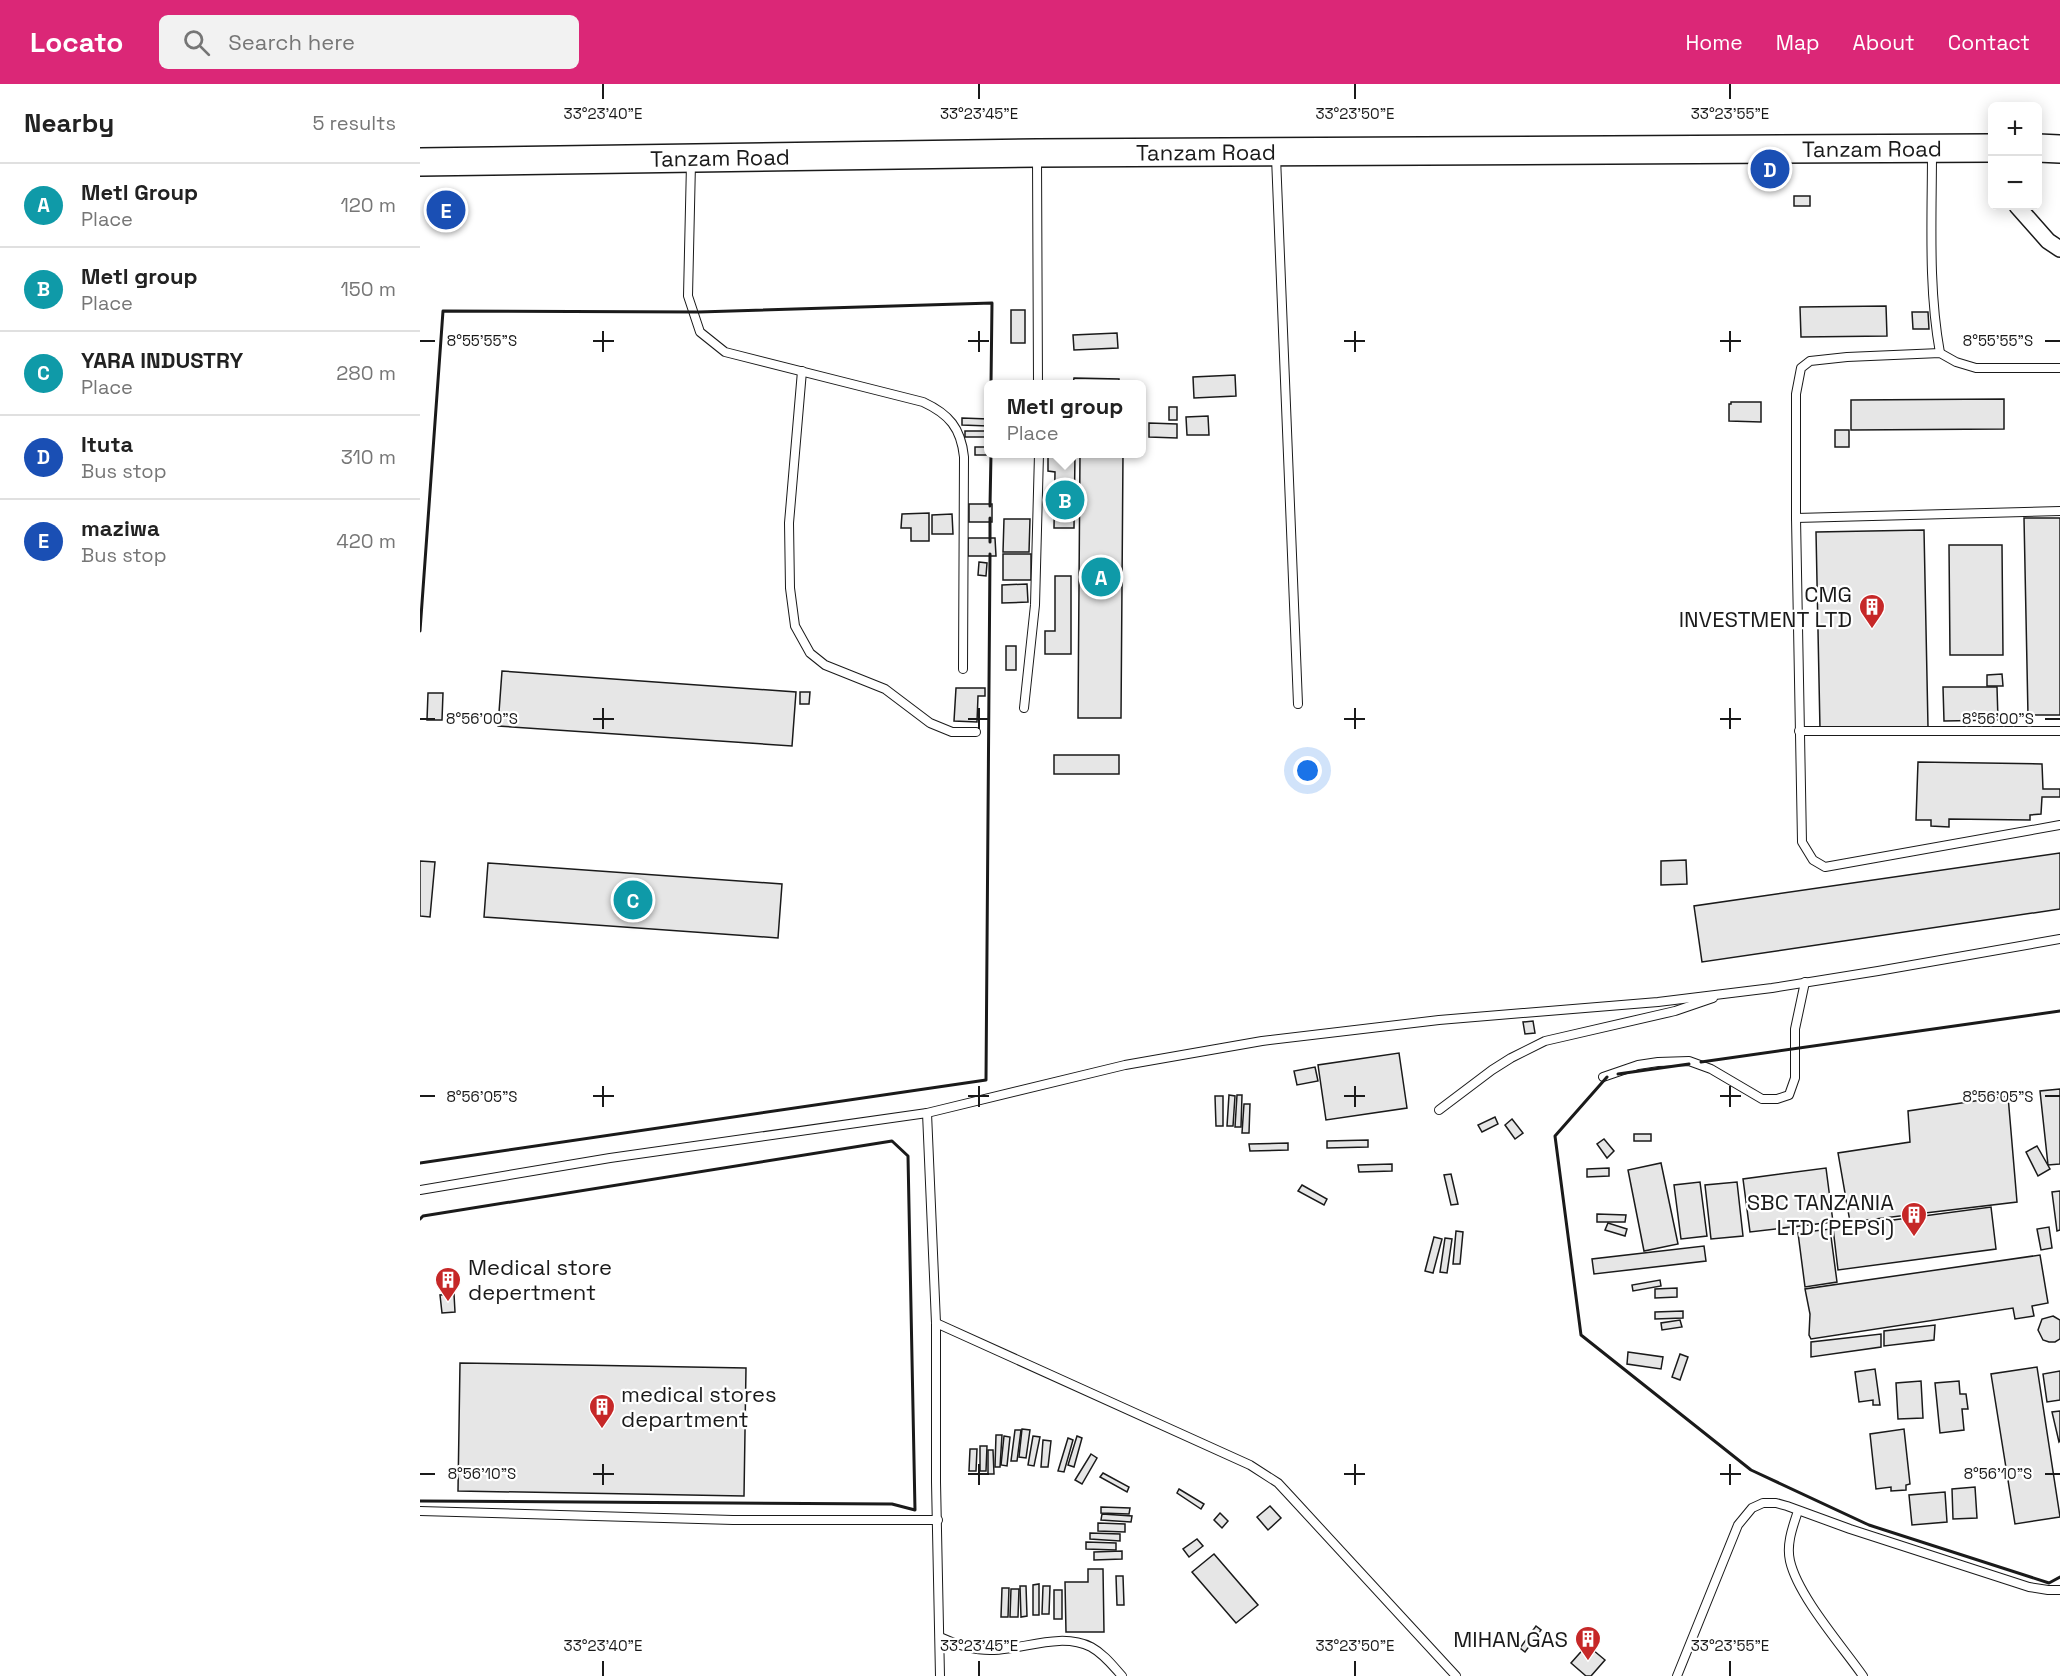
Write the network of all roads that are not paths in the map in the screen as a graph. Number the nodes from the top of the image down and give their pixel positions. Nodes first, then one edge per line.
1 (1932, 148) junction
2 (1988, 151) edge
3 (1037, 153) junction
4 (1276, 153) junction
5 (691, 158) junction
6 (420, 162) edge
7 (2021, 210) edge
8 (2060, 249) edge
9 (1940, 353) junction
10 (2060, 368) edge
11 (802, 371) junction
12 (1038, 380) edge
13 (1039, 458) edge
14 (2060, 511) edge
15 (1796, 518) junction
16 (963, 669) dead end
17 (1298, 704) dead end
18 (1024, 708) dead end
19 (1799, 731) junction
20 (2060, 731) edge
21 (976, 732) dead end
22 (2060, 825) edge
23 (2060, 939) edge
24 (1805, 982) junction
25 (1725, 993) junction
26 (1603, 1077) dead end
27 (1439, 1110) dead end
28 (927, 1113) junction
29 (420, 1190) edge
30 (936, 1323) junction
31 (420, 1511) edge
32 (1798, 1511) junction
33 (938, 1520) junction
34 (2060, 1590) edge
35 (940, 1637) junction
36 (940, 1676) edge
37 (1122, 1676) edge
38 (1456, 1676) edge
39 (1677, 1676) edge
40 (1863, 1676) edge

1 - 2 highway, Tanzam Road
1 - 4 highway, Tanzam Road
1 - 9 lane
3 - 4 highway, Tanzam Road
3 - 5 highway, Tanzam Road
3 - 12 lane
4 - 17 lane
5 - 6 highway, Tanzam Road
5 - 11 lane
7 - 8 street
9 - 10 lane
9 - 15 lane
11 - 16 lane
11 - 21 lane
13 - 18 lane
14 - 15 lane
15 - 19 lane
19 - 20 lane
19 - 22 lane
23 - 24 lane
24 - 25 lane
24 - 26 lane
25 - 27 lane
25 - 28 lane
28 - 29 lane
28 - 30 lane
30 - 33 lane
30 - 38 lane
31 - 33 lane
32 - 34 lane
32 - 39 lane
32 - 40 lane
33 - 35 lane
35 - 36 lane
35 - 37 lane

